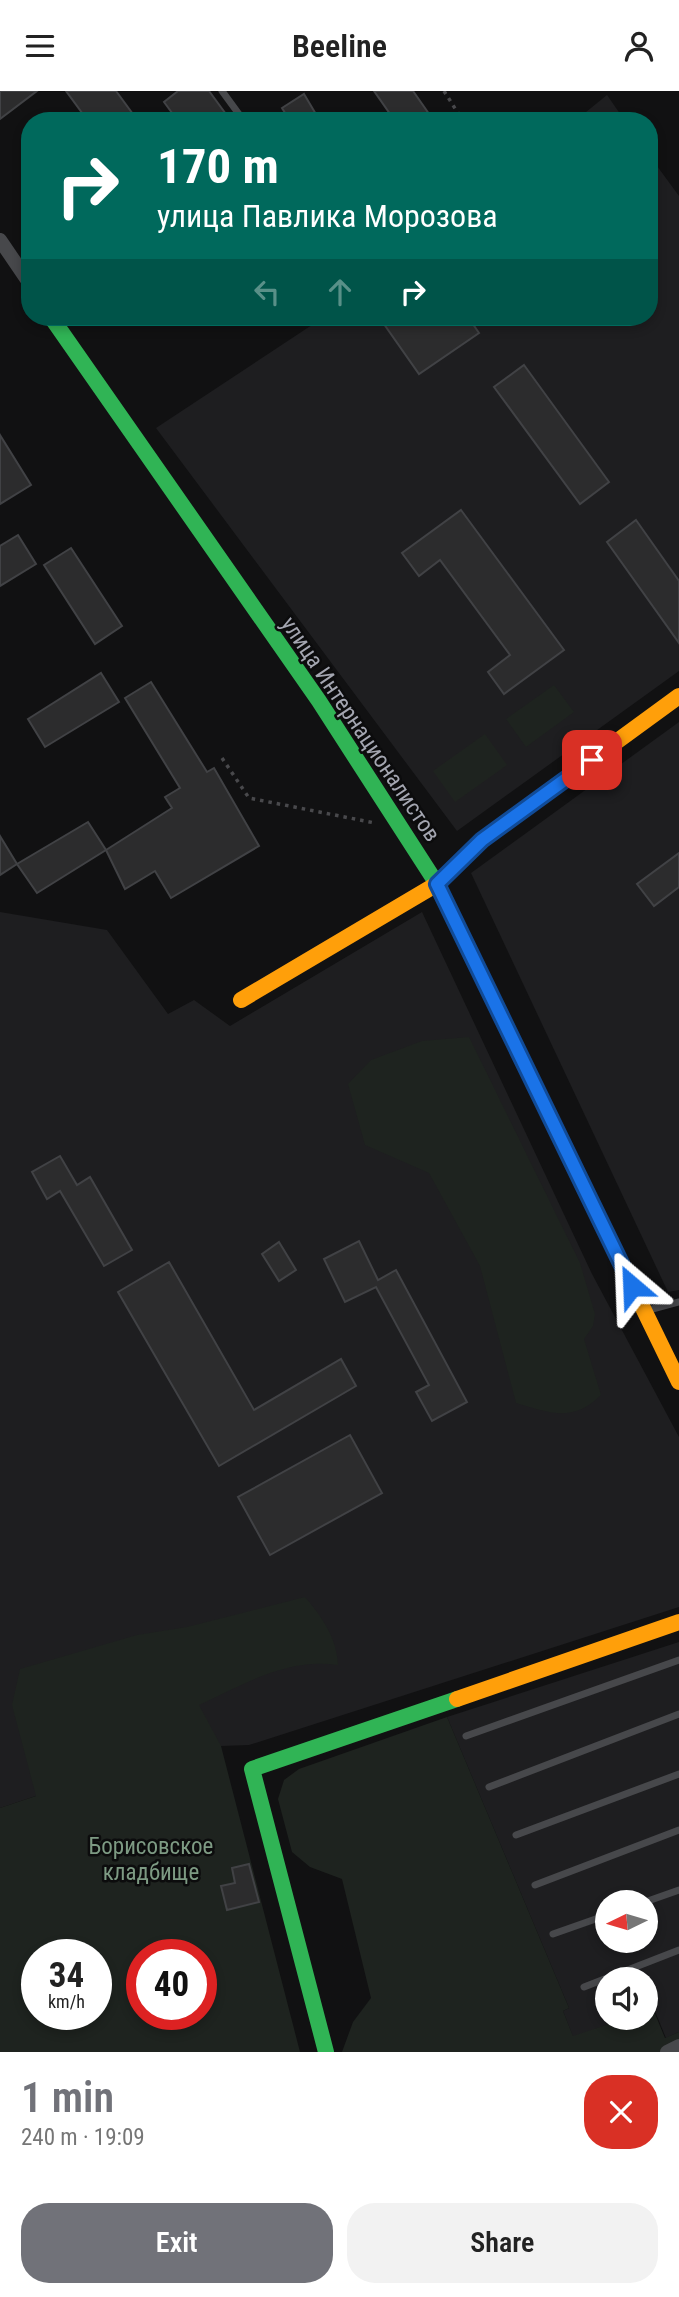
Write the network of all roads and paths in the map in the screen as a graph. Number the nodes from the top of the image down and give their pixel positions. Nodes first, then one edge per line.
1 (222, 91) edge
2 (444, 91) edge
3 (237, 112) edge
4 (458, 112) edge
5 (0, 240) edge
6 (21, 271) edge
7 (57, 326) edge
8 (679, 696) edge
9 (222, 758) dead end
10 (400, 828) junction
11 (437, 884) junction
12 (242, 1000) dead end
13 (679, 1302) edge
14 (644, 1311) junction
15 (679, 1382) edge
16 (679, 1622) edge
17 (679, 1660) edge
18 (679, 1714) edge
19 (466, 1736) dead end
20 (679, 1774) edge
21 (489, 1787) dead end
22 (679, 1830) edge
23 (516, 1835) dead end
24 (536, 1885) dead end
25 (679, 1890) edge
26 (658, 1897) edge
27 (595, 1919) edge
28 (553, 1934) dead end
29 (679, 1950) edge
30 (584, 1987) dead end
31 (679, 2046) edge
32 (326, 2052) edge
33 (667, 2052) edge

1 - 3 lane
2 - 4 path
5 - 6 street
7 - 10 street, улица Интернационалистов
8 - 11 street
9 - 10 path
10 - 11 street, улица Интернационалистов
11 - 12 street
11 - 14 street, улица Интернационалистов
13 - 14 lane
14 - 15 street, улица Интернационалистов
16 - 32 street
17 - 19 lane
18 - 21 lane
20 - 23 lane
22 - 24 lane
25 - 26 lane
27 - 28 lane
29 - 30 lane
31 - 33 street

